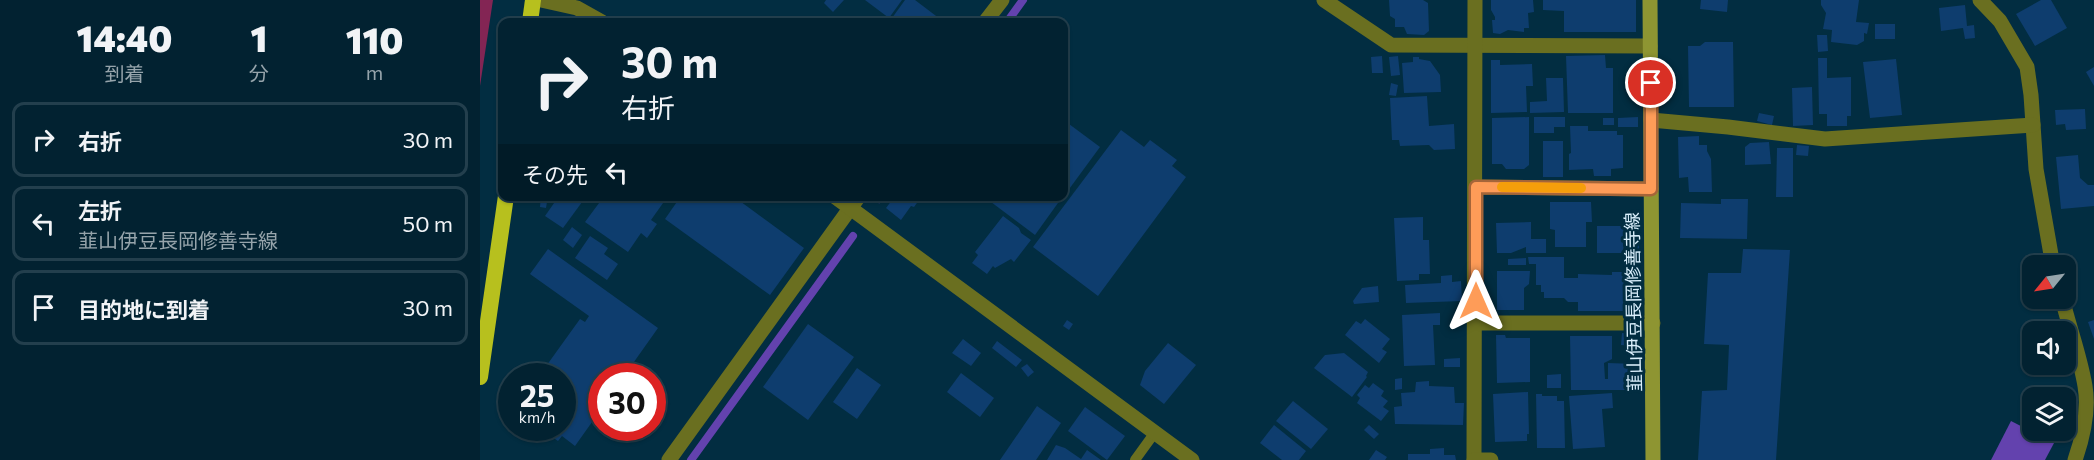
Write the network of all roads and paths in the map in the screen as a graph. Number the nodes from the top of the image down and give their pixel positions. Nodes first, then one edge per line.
1 (533, 0) edge
2 (541, 0) edge
3 (1002, 0) edge
4 (1324, 0) edge
5 (1475, 0) edge
6 (1650, 0) edge
7 (1980, 0) edge
8 (531, 18) edge
9 (595, 18) edge
10 (989, 18) edge
11 (1475, 46) junction
12 (1650, 46) junction
13 (1651, 120) junction
14 (2033, 125) junction
15 (1476, 187) junction
16 (1651, 189) junction
17 (505, 201) edge
18 (854, 202) edge
19 (2051, 255) edge
20 (2065, 309) edge
21 (1653, 322) junction
22 (1476, 323) junction
23 (480, 377) edge
24 (1156, 431) junction
25 (669, 460) edge
26 (1135, 460) edge
27 (1192, 460) edge
28 (1474, 460) edge
29 (1491, 460) edge
30 (1653, 460) edge
31 (2075, 460) edge

1 - 8 highway
2 - 9 street
3 - 10 street
4 - 11 street
5 - 11 street
6 - 12 main road, 韮山伊豆長岡修善寺線
7 - 14 street
11 - 12 street
11 - 15 street
12 - 13 main road, 韮山伊豆長岡修善寺線
13 - 14 street
13 - 16 main road, 韮山伊豆長岡修善寺線
14 - 19 street
15 - 16 street
15 - 22 street
16 - 21 main road, 韮山伊豆長岡修善寺線
17 - 23 highway
18 - 24 street
18 - 25 street
20 - 31 street
21 - 22 street
21 - 30 main road, 韮山伊豆長岡修善寺線
22 - 28 street
24 - 26 lane
24 - 27 street
28 - 29 street

